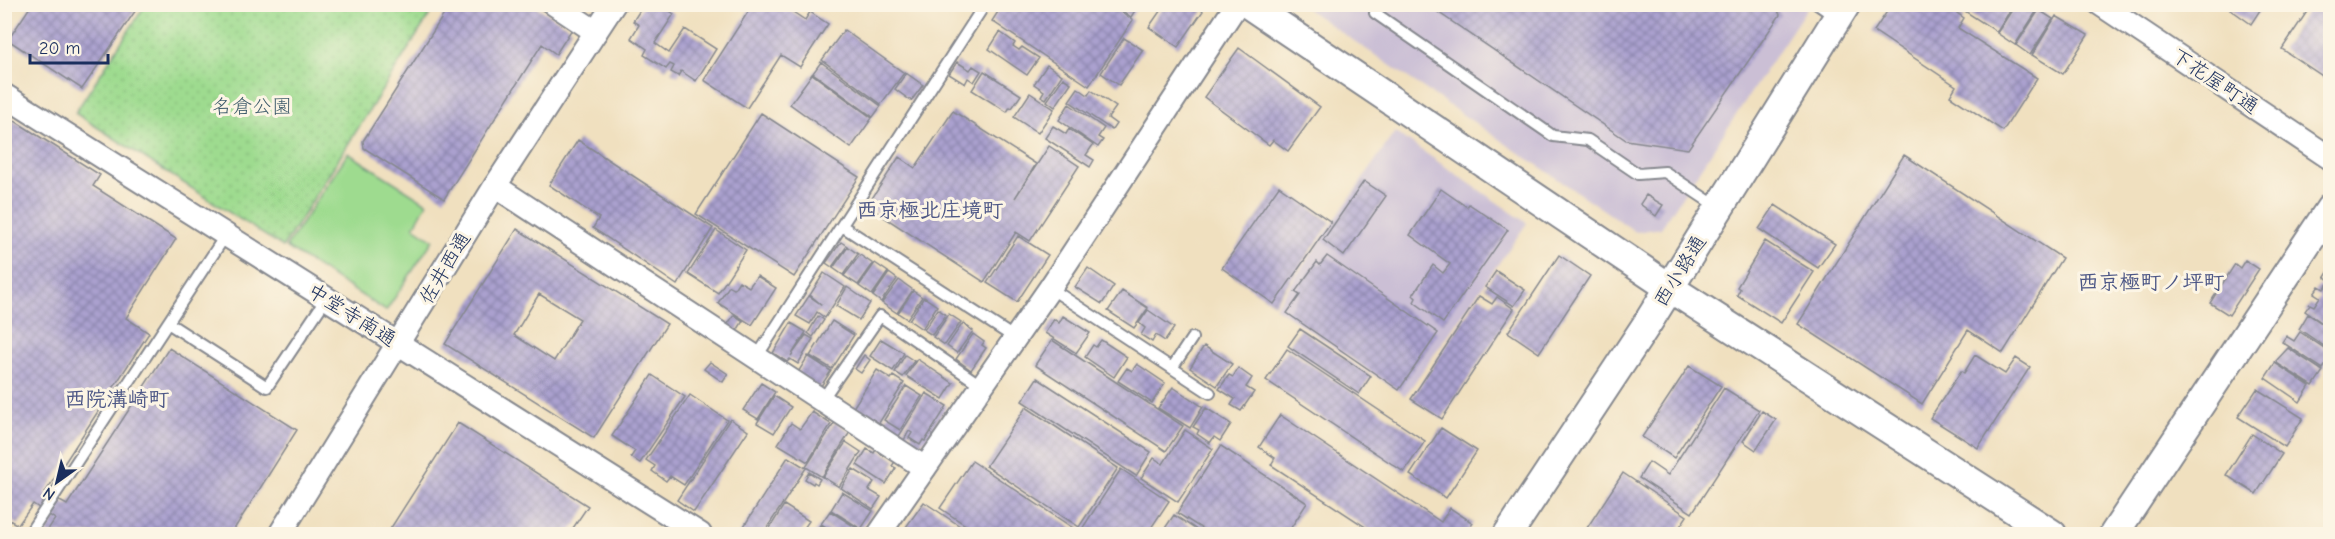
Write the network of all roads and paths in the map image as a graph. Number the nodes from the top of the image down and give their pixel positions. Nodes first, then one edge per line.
1 (554, 4) edge
2 (614, 4) edge
3 (985, 4) edge
4 (1236, 4) edge
5 (1248, 4) edge
6 (1381, 4) edge
7 (2100, 4) edge
8 (1834, 9) edge
9 (596, 32) junction
10 (4, 95) edge
11 (2331, 158) edge
12 (495, 186) junction
13 (1719, 209) junction
14 (2331, 209) edge
15 (842, 226) junction
16 (225, 236) junction
17 (1050, 288) junction
18 (1670, 288) junction
19 (326, 299) junction
20 (168, 323) junction
21 (1015, 338) junction
22 (1192, 338) dead end
23 (398, 345) junction
24 (756, 358) junction
25 (1172, 368) junction
26 (982, 386) junction
27 (1210, 393) dead end
28 (822, 400) junction
29 (925, 468) junction
30 (29, 534) edge
31 (280, 534) edge
32 (700, 534) edge
33 (879, 534) edge
34 (1508, 534) edge
35 (2052, 534) edge
36 (2114, 534) edge

1 - 9 street
2 - 9 street, 佐井西通
3 - 15 lane
4 - 17 street
5 - 18 street
6 - 13 lane
7 - 11 street, 下花屋町通
8 - 13 street, 西小路通
9 - 12 street, 佐井西通
10 - 16 street, 中堂寺南通
12 - 23 street, 佐井西通
12 - 24 street
13 - 18 street, 西小路通
14 - 36 street
15 - 21 lane
15 - 24 lane
16 - 19 street, 中堂寺南通
16 - 20 lane
17 - 21 street
17 - 25 lane
18 - 34 street, 西小路通
18 - 35 street
19 - 20 lane
19 - 23 street, 中堂寺南通
20 - 30 lane
21 - 26 street
22 - 25 lane
23 - 31 street, 佐井西通
23 - 32 street, 中堂寺南通
24 - 28 street
25 - 27 lane
26 - 28 lane
26 - 29 street
28 - 29 street
29 - 33 street

